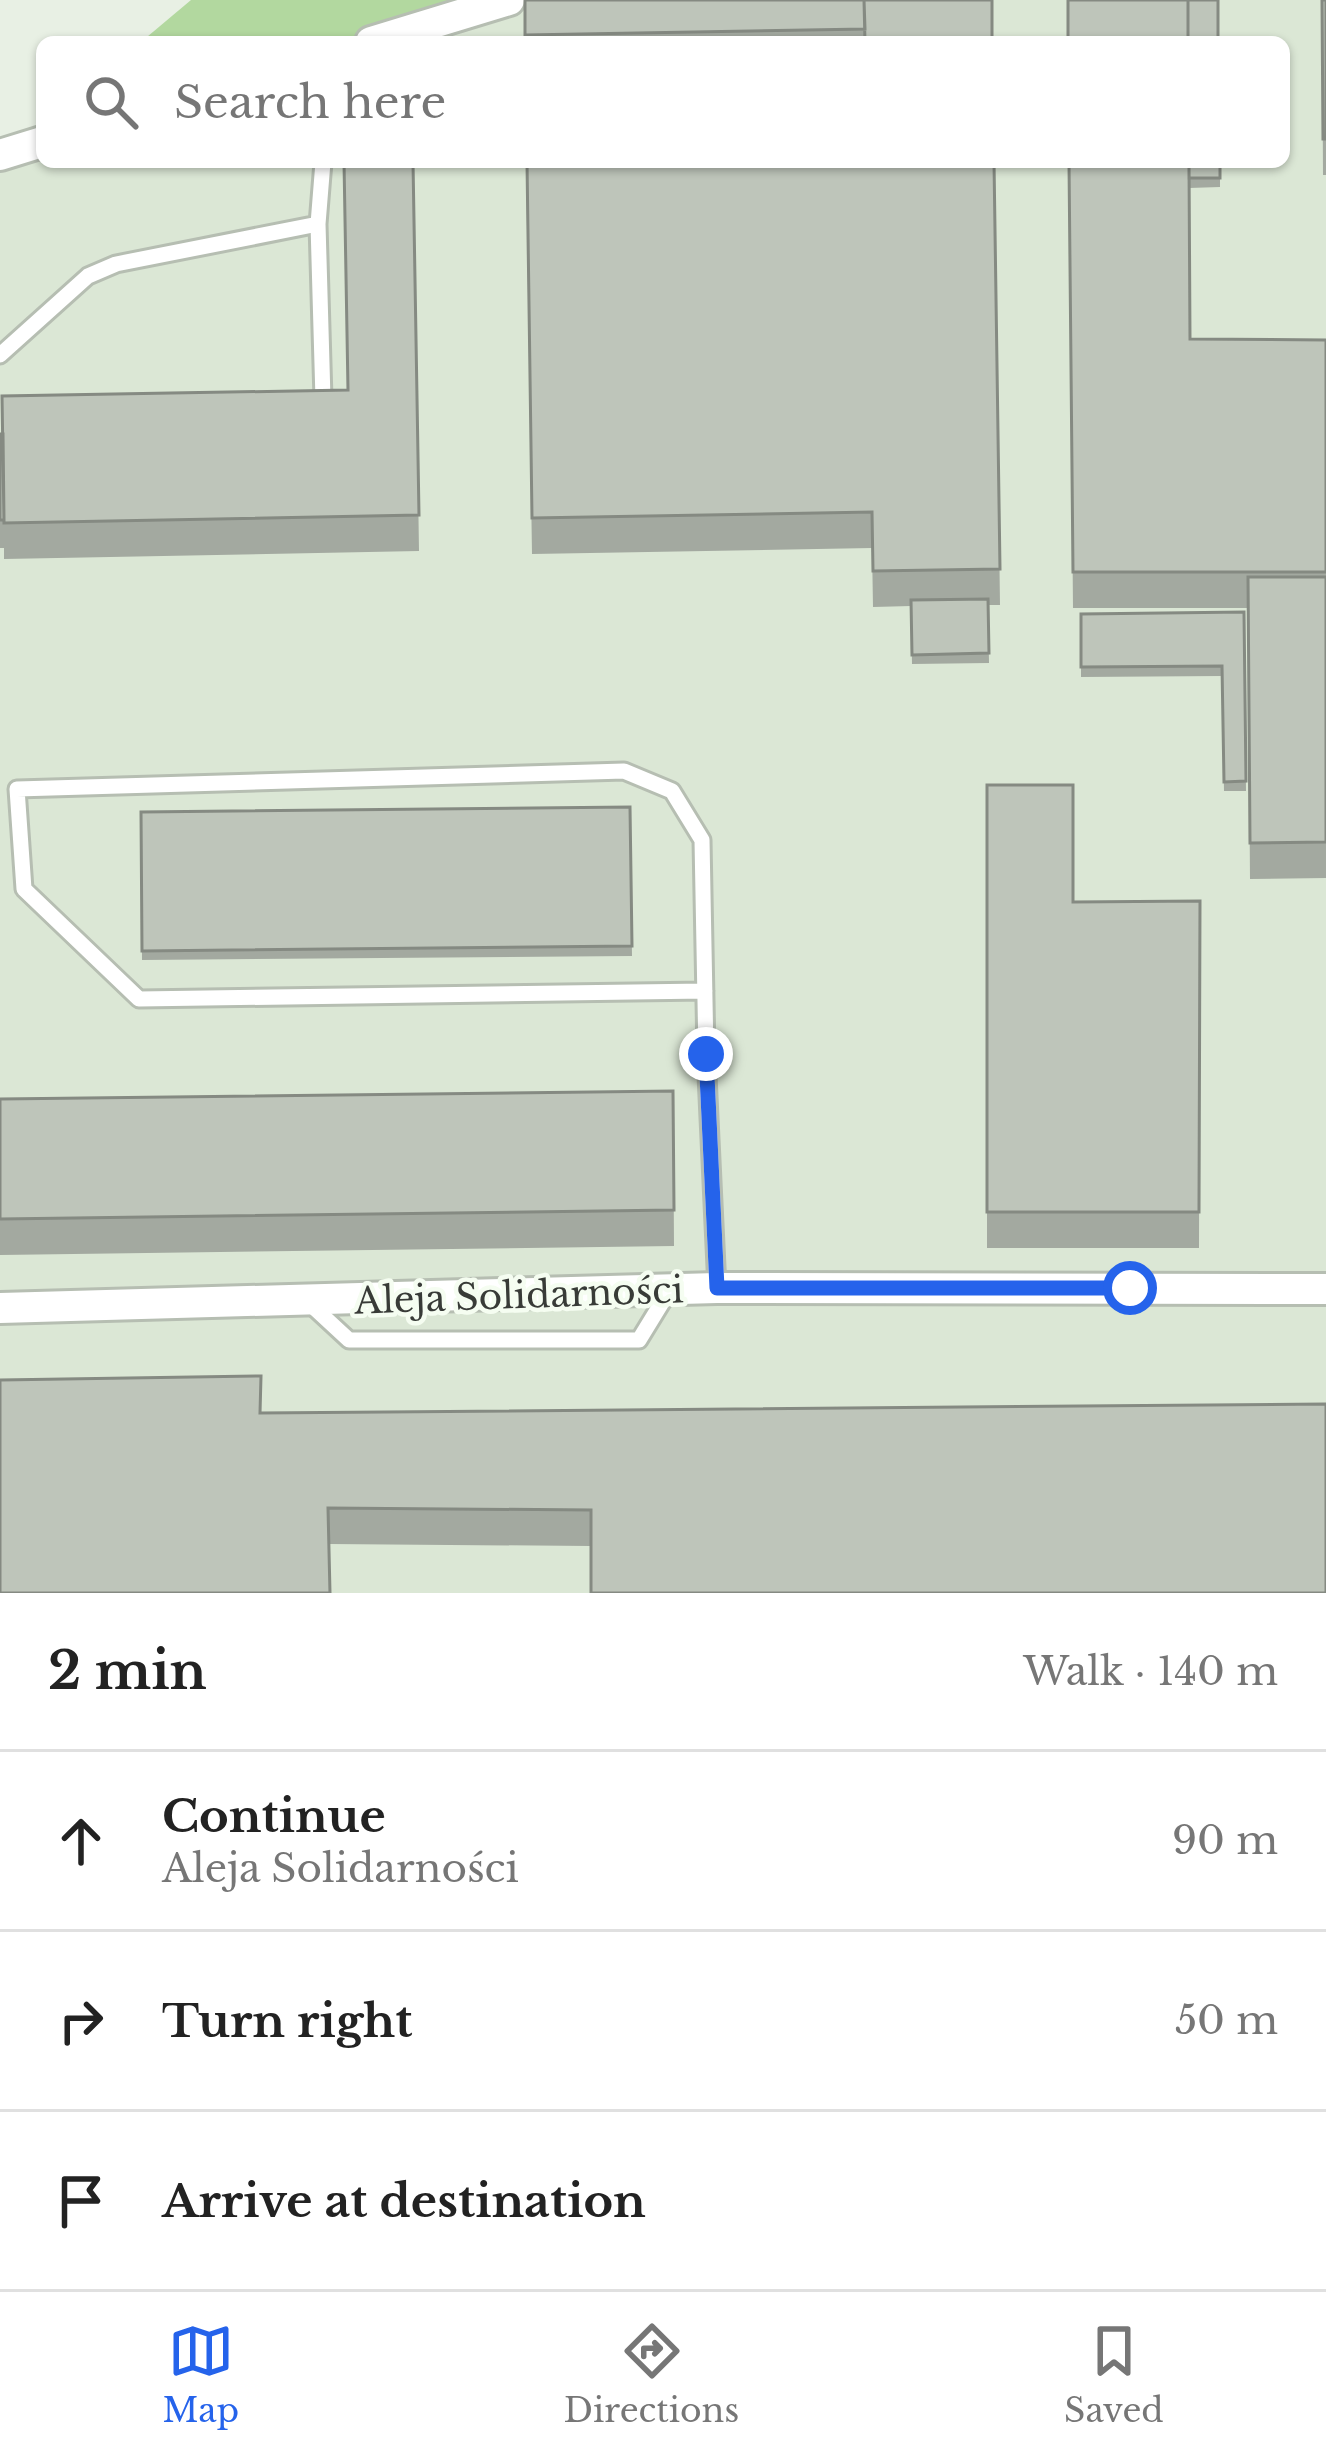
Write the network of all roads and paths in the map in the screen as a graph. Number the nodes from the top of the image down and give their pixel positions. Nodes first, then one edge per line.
1 (508, 0) edge
2 (390, 36) edge
3 (36, 144) edge
4 (0, 155) edge
5 (322, 168) edge
6 (318, 224) junction
7 (0, 355) edge
8 (323, 399) edge
9 (705, 991) junction
10 (717, 1288) junction
11 (1326, 1289) edge
12 (669, 1290) junction
13 (307, 1301) junction
14 (0, 1308) edge

1 - 2 street
3 - 4 street
5 - 6 lane
6 - 7 lane
6 - 8 lane
9 - 9 lane
9 - 10 lane
10 - 11 street, Aleja Solidarności
10 - 12 street, Aleja Solidarności
12 - 13 street, Aleja Solidarności
12 - 13 lane
13 - 14 street, Aleja Solidarności

